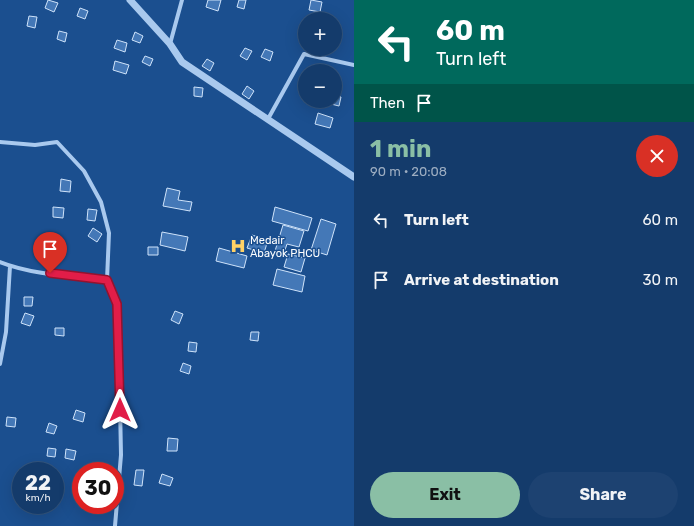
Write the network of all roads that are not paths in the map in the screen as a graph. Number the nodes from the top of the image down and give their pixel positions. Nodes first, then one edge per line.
1 (130, 0) edge
2 (182, 0) edge
3 (170, 44) junction
4 (354, 65) edge
5 (268, 119) junction
6 (0, 142) edge
7 (354, 177) edge
8 (0, 262) edge
9 (10, 266) junction
10 (107, 280) junction
11 (0, 364) edge
12 (115, 526) edge

1 - 3 street
2 - 3 street
3 - 5 street
4 - 5 street
5 - 7 street
6 - 10 street
8 - 9 street
9 - 10 street
9 - 11 street
10 - 12 street

